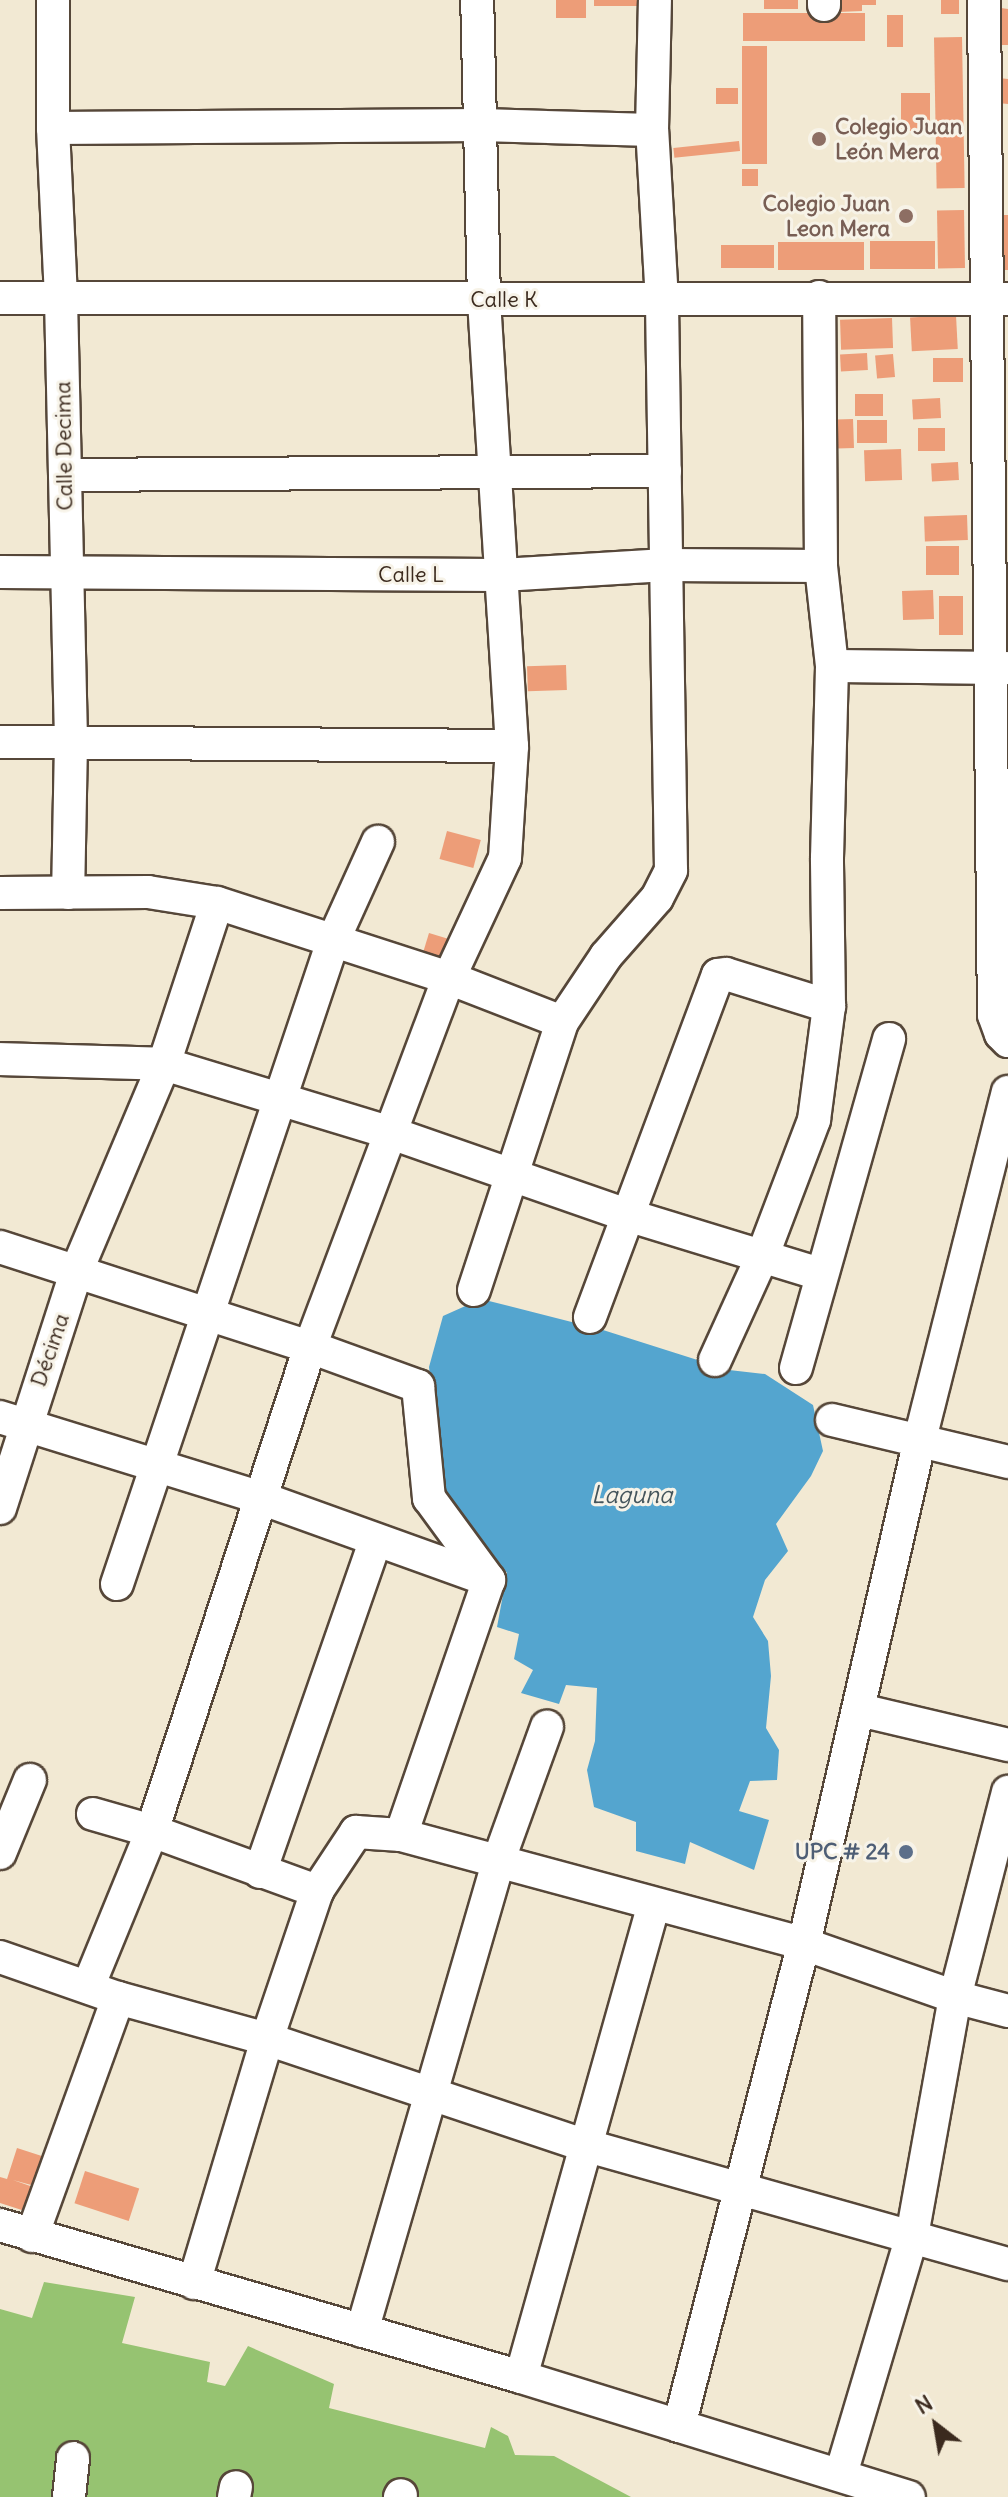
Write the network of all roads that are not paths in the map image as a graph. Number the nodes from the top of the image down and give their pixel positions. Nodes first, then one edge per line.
1 (53, 0) edge
2 (477, 0) edge
3 (655, 0) edge
4 (984, 0) edge
5 (482, 125) junction
6 (53, 128) junction
7 (652, 130) junction
8 (819, 297) junction
9 (0, 298) edge
10 (61, 299) junction
11 (484, 300) junction
12 (997, 300) edge
13 (662, 301) junction
14 (665, 471) junction
15 (495, 474) junction
16 (65, 475) junction
17 (666, 565) junction
18 (821, 566) junction
19 (0, 572) edge
20 (66, 572) junction
21 (502, 575) junction
22 (832, 666) junction
23 (998, 668) edge
24 (0, 742) edge
25 (71, 742) junction
26 (512, 746) junction
27 (378, 842) dead end
28 (0, 893) edge
29 (68, 893) junction
30 (217, 903) junction
31 (333, 941) junction
32 (449, 978) junction
33 (829, 1006) junction
34 (562, 1022) junction
35 (889, 1039) dead end
36 (1008, 1041) edge
37 (0, 1059) edge
38 (164, 1064) junction
39 (1008, 1092) edge
40 (279, 1099) junction
41 (391, 1133) junction
42 (514, 1177) junction
43 (627, 1215) junction
44 (0, 1247) edge
45 (762, 1257) junction
46 (77, 1270) junction
47 (820, 1274) junction
48 (474, 1290) dead end
49 (208, 1314) junction
50 (590, 1317) dead end
51 (310, 1347) junction
52 (715, 1360) dead end
53 (796, 1368) dead end
54 (13, 1420) edge
55 (832, 1420) dead end
56 (920, 1439) junction
57 (1008, 1462) edge
58 (155, 1467) junction
59 (261, 1498) junction
60 (0, 1508) edge
61 (375, 1542) junction
62 (489, 1580) junction
63 (117, 1584) dead end
64 (860, 1710) junction
65 (547, 1727) dead end
66 (1008, 1745) edge
67 (30, 1780) dead end
68 (1008, 1792) edge
69 (93, 1814) dead end
70 (152, 1831) junction
71 (401, 1835) junction
72 (0, 1853) edge
73 (498, 1862) junction
74 (260, 1872) junction
75 (317, 1891) junction
76 (654, 1905) junction
77 (804, 1944) junction
78 (0, 1957) edge
79 (88, 1987) junction
80 (955, 1997) junction
81 (118, 1998) junction
82 (1008, 2011) edge
83 (267, 2039) junction
84 (434, 2092) junction
85 (584, 2145) junction
86 (742, 2188) junction
87 (0, 2225) edge
88 (32, 2236) junction
89 (912, 2236) junction
90 (1008, 2264) edge
91 (194, 2283) junction
92 (362, 2331) junction
93 (521, 2377) junction
94 (679, 2426) junction
95 (73, 2458) dead end
96 (841, 2474) junction
97 (69, 2497) edge
98 (909, 2497) edge

1 - 6 street, Calle Decima
2 - 5 street
3 - 7 street
4 - 12 street
5 - 6 street
5 - 7 street
5 - 11 street
6 - 10 street, Calle Decima
7 - 13 street
8 - 12 street, Calle K
8 - 13 street, Calle K
8 - 18 street
9 - 10 street, Calle K
10 - 11 street, Calle K
10 - 16 street, Calle Decima
11 - 13 street, Calle K
11 - 15 street
12 - 23 street
13 - 14 street
14 - 15 street
14 - 17 street
15 - 16 street
15 - 21 street
16 - 20 street, Calle Decima
17 - 18 street, Calle L
17 - 21 street, Calle L
17 - 34 street
18 - 22 street
19 - 20 street, Calle L
20 - 21 street, Calle L
20 - 25 street, Calle Decima
21 - 26 street
22 - 23 street
22 - 33 street
23 - 36 street
24 - 25 street
25 - 26 street
25 - 29 street, Calle Decima
26 - 32 street
27 - 31 street
28 - 29 street
29 - 30 street
30 - 31 street
30 - 38 street, Décima
31 - 32 street
31 - 40 street
32 - 34 street
32 - 41 street
33 - 43 street
33 - 45 street
34 - 42 street
35 - 47 street
37 - 38 street
38 - 40 street
38 - 46 street, Décima
39 - 56 street
40 - 41 street
40 - 49 street
41 - 42 street
41 - 51 street
42 - 43 street
42 - 48 street
43 - 45 street
43 - 50 street
44 - 46 street
45 - 47 street
45 - 52 street
46 - 49 street
46 - 54 street, Décima
47 - 53 street
49 - 51 street
49 - 58 street
51 - 59 street
51 - 62 street
54 - 58 street
54 - 60 street, Décima
55 - 56 street
56 - 57 street
56 - 64 street
58 - 59 street
58 - 63 street
59 - 61 street
59 - 70 street
61 - 62 street
61 - 74 street
62 - 71 street
64 - 66 street
64 - 77 street
65 - 73 street
67 - 72 street
68 - 80 street
69 - 70 street
70 - 74 street
70 - 79 street
71 - 73 street
71 - 75 street
73 - 76 street
73 - 84 street
74 - 75 street
75 - 83 street
76 - 77 street
76 - 85 street
77 - 80 street
77 - 86 street
78 - 79 street
79 - 81 street
80 - 82 street
80 - 89 street
81 - 83 street
81 - 88 street
83 - 84 street
83 - 91 street
84 - 85 street
84 - 92 street
85 - 86 street
85 - 93 street
86 - 89 street
86 - 94 street
87 - 88 street
88 - 91 street
89 - 90 street
89 - 96 street
91 - 92 street
92 - 93 street
93 - 94 street
94 - 96 street
95 - 97 street
96 - 98 street

